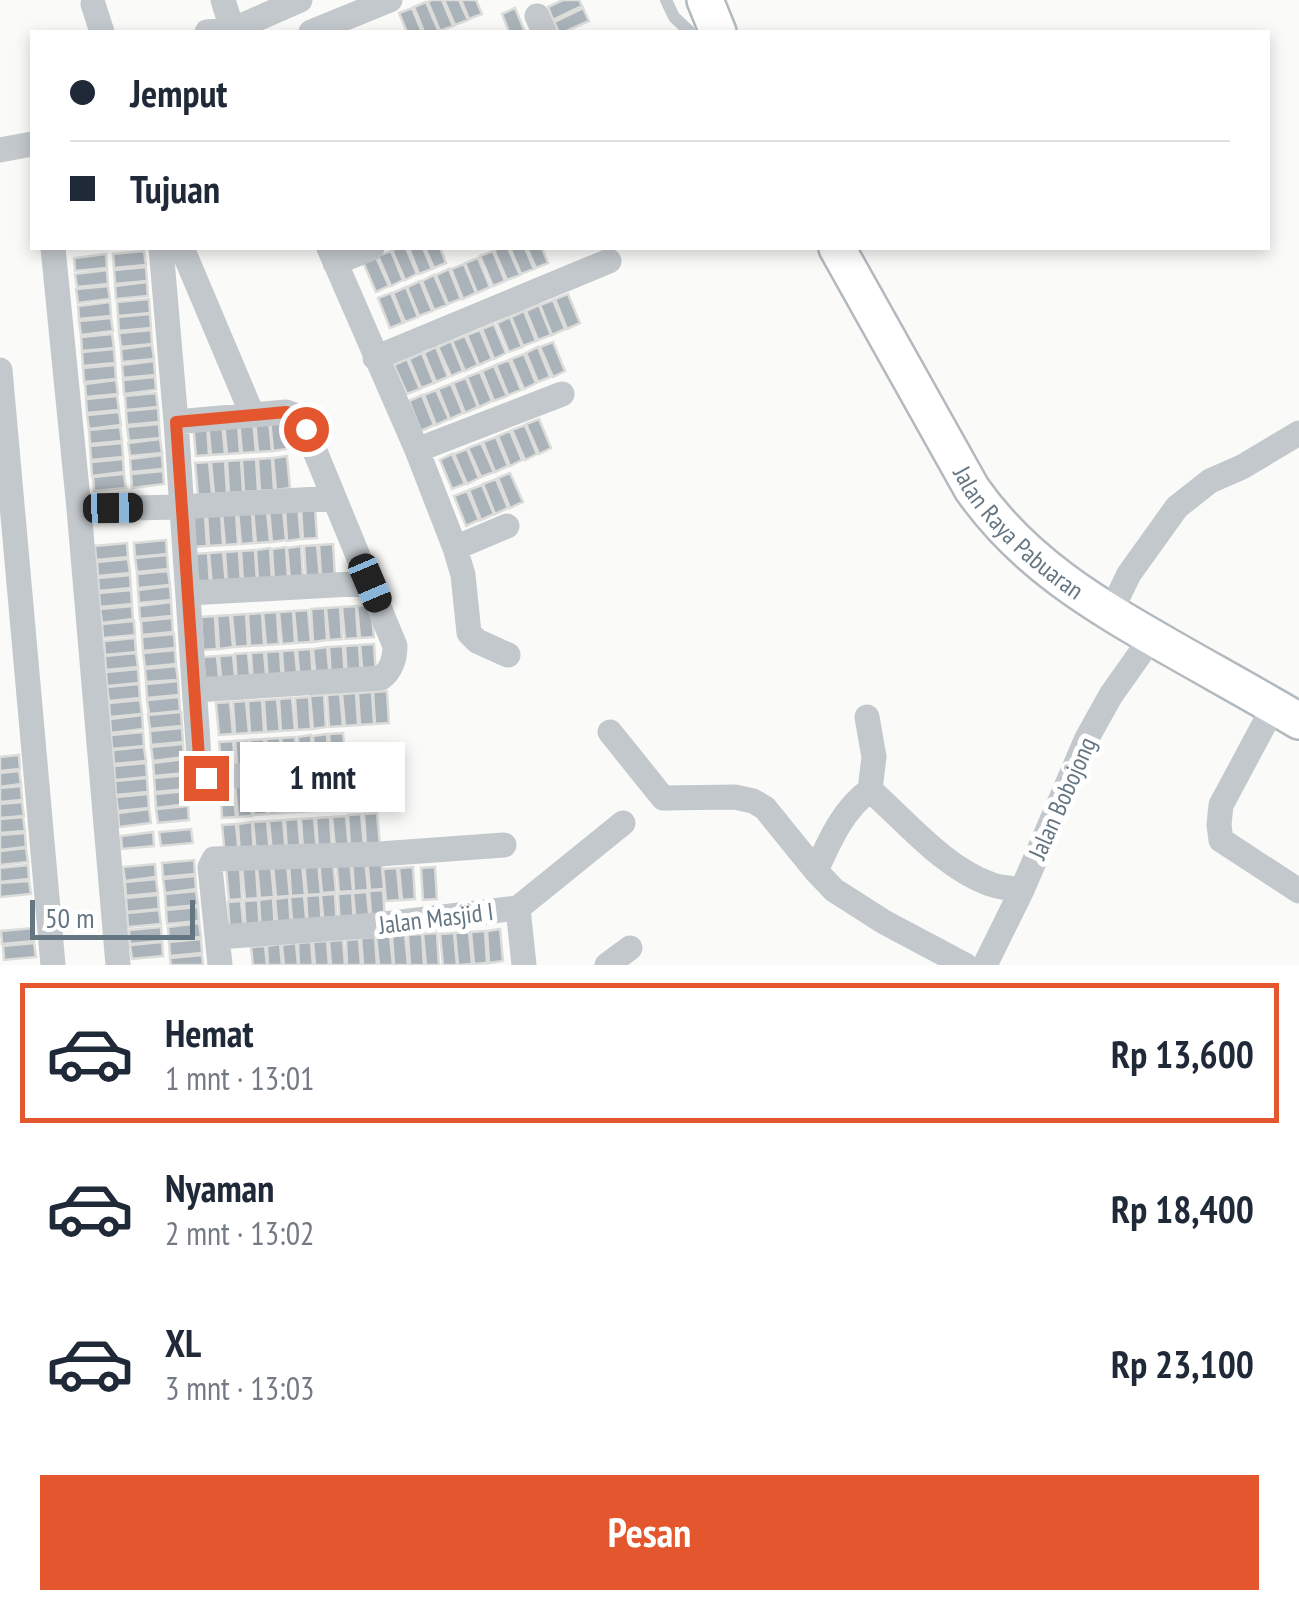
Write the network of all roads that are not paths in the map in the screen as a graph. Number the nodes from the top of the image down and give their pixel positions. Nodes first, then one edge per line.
1 (222, 0) edge
2 (300, 0) edge
3 (390, 0) edge
4 (666, 0) edge
5 (706, 0) edge
6 (93, 4) dead end
7 (101, 30) edge
8 (224, 30) edge
9 (229, 30) edge
10 (317, 30) edge
11 (688, 30) edge
12 (717, 30) edge
13 (53, 250) edge
14 (161, 250) edge
15 (183, 250) edge
16 (361, 250) edge
17 (838, 250) edge
18 (332, 255) edge
19 (609, 261) dead end
20 (375, 358) junction
21 (0, 370) edge
22 (562, 394) dead end
23 (252, 414) junction
24 (176, 422) junction
25 (1299, 433) edge
26 (418, 450) junction
27 (334, 498) junction
28 (181, 507) junction
29 (79, 509) junction
30 (507, 526) dead end
31 (456, 548) junction
32 (370, 583) junction
33 (189, 593) junction
34 (1110, 614) junction
35 (1152, 637) junction
36 (12, 644) edge
37 (508, 655) dead end
38 (196, 690) junction
39 (1286, 714) edge
40 (866, 716) dead end
41 (610, 732) dead end
42 (361, 766) dead end
43 (870, 790) junction
44 (623, 823) dead end
45 (504, 845) dead end
46 (816, 871) junction
47 (1022, 890) junction
48 (1299, 891) edge
49 (518, 908) junction
50 (219, 937) junction
51 (630, 948) dead end
52 (53, 965) edge
53 (118, 965) edge
54 (220, 965) edge
55 (524, 965) edge
56 (607, 965) edge
57 (965, 965) edge
58 (984, 965) edge

1 - 8 street
2 - 9 street
3 - 10 street
4 - 11 lane
5 - 12 street
6 - 7 street
13 - 29 street
14 - 24 street
15 - 23 street
16 - 18 street
17 - 34 street, Jalan Raya Pabuaran
18 - 20 street
19 - 20 street
20 - 26 street
21 - 36 street
22 - 26 street
23 - 24 street
23 - 27 street
24 - 28 street
25 - 34 street
26 - 31 street
27 - 28 street
27 - 32 street
28 - 29 street
28 - 33 street
29 - 53 street
30 - 31 street
31 - 37 street
32 - 33 street
32 - 38 street
33 - 38 street
34 - 35 street, Jalan Raya Pabuaran
35 - 39 street, Jalan Raya Pabuaran
35 - 47 street, Jalan Bobojong
36 - 52 street
38 - 42 street
39 - 48 street
40 - 43 street
41 - 46 street
43 - 46 street
43 - 47 street
44 - 49 street, Jalan Masjid I
45 - 50 street
46 - 57 street
47 - 58 street, Jalan Bobojong
49 - 50 street, Jalan Masjid I
49 - 55 street
50 - 54 street
51 - 56 street

